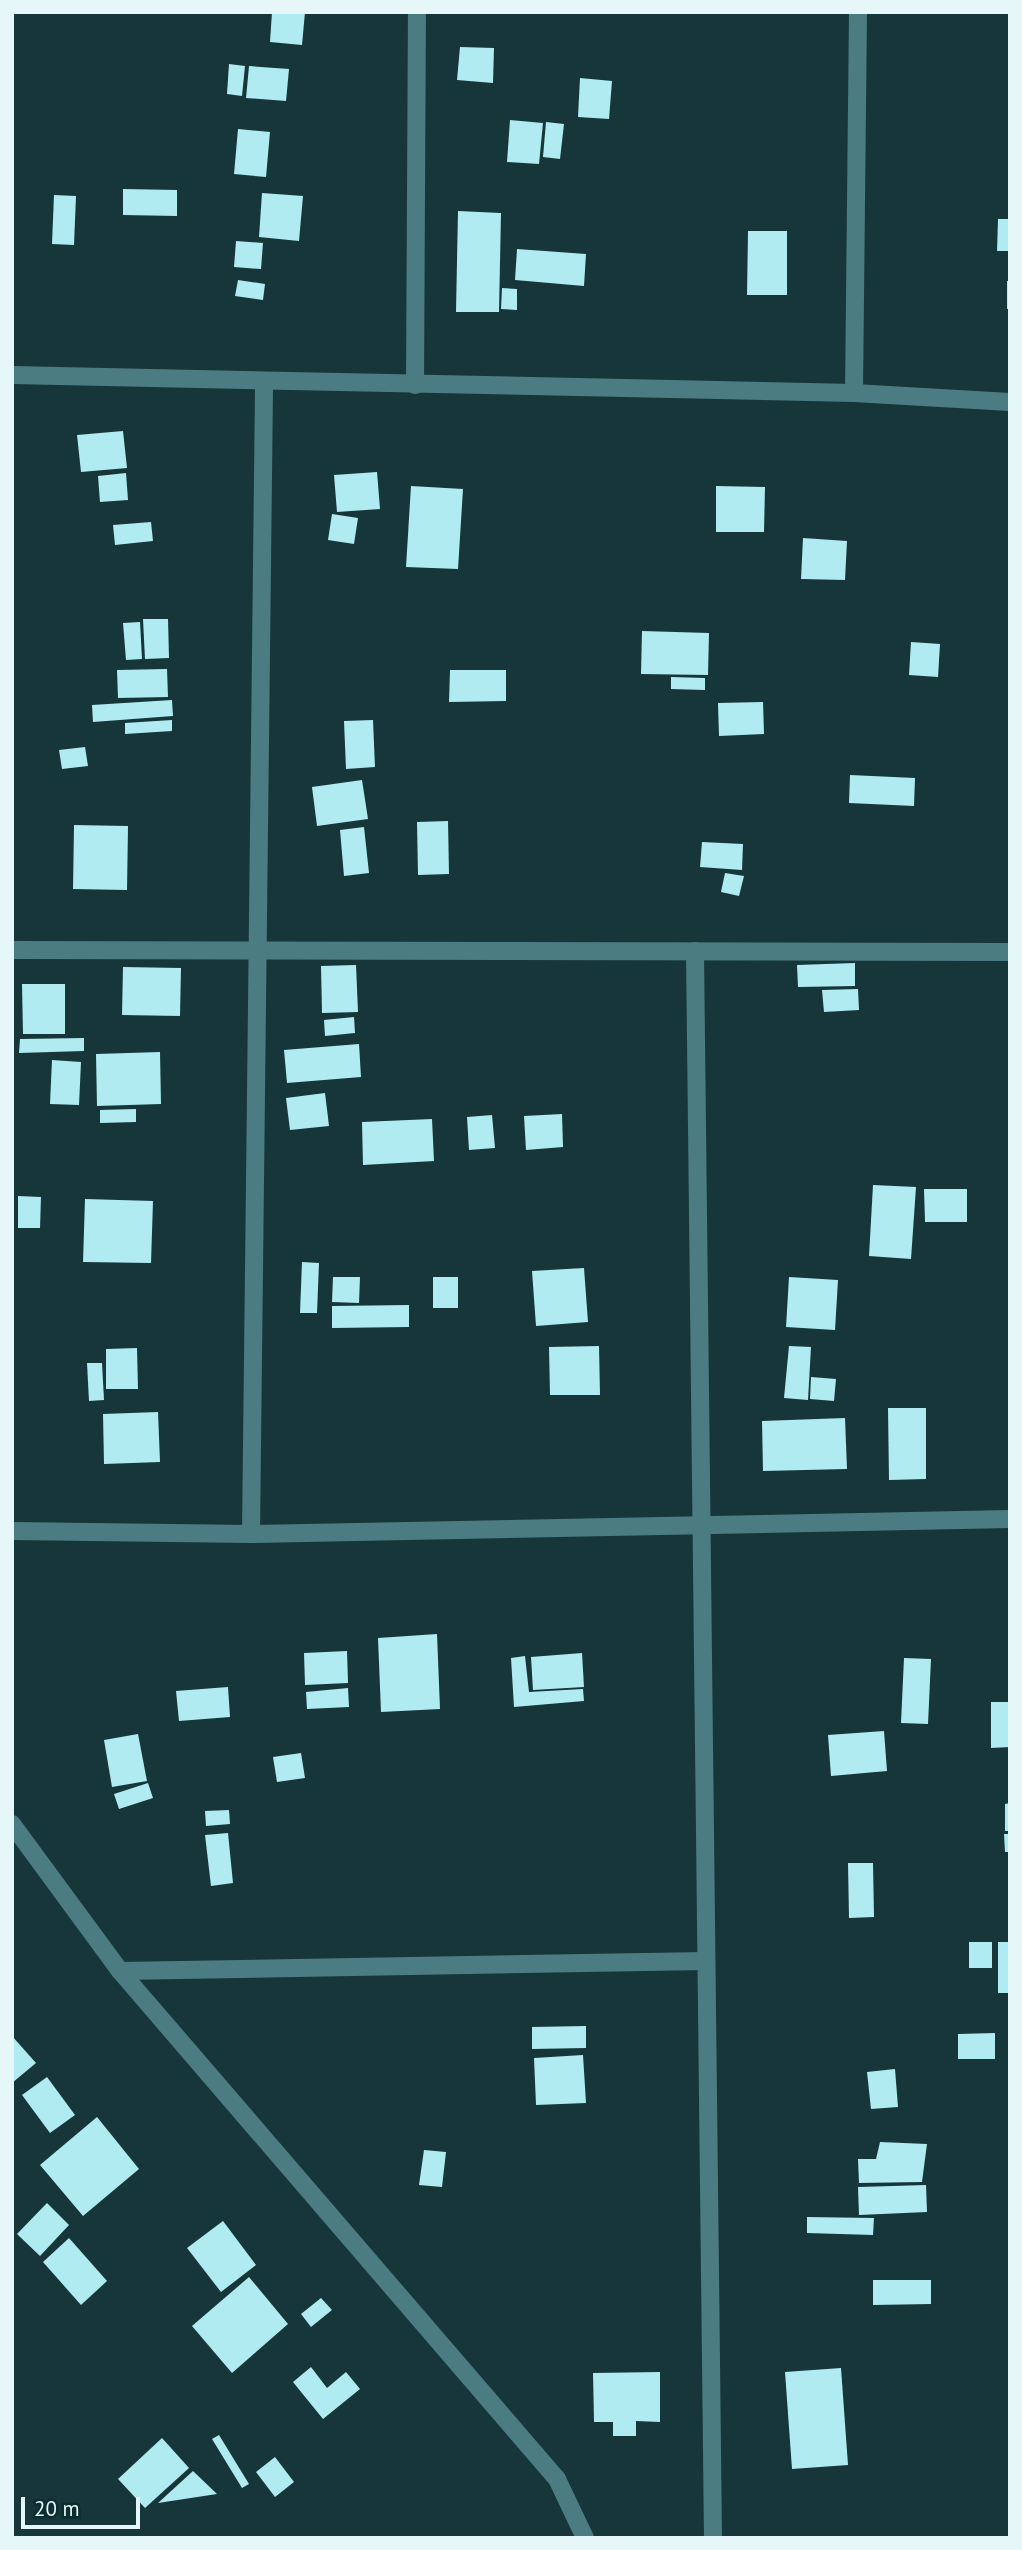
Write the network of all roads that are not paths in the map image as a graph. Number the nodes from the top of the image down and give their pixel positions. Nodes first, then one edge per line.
1 (417, 12) edge
2 (858, 12) edge
3 (12, 375) edge
4 (264, 381) junction
5 (415, 385) junction
6 (854, 393) junction
7 (1010, 402) edge
8 (12, 950) edge
9 (254, 950) junction
10 (695, 951) junction
11 (1010, 952) edge
12 (1010, 1519) edge
13 (700, 1528) junction
14 (12, 1531) edge
15 (251, 1534) junction
16 (12, 1824) edge
17 (706, 1961) junction
18 (120, 1971) junction
19 (585, 2538) edge
20 (713, 2538) edge

1 - 5 street
2 - 6 street
3 - 4 street
4 - 5 street
4 - 9 street
5 - 6 street
6 - 7 street
8 - 9 street
9 - 10 street
9 - 15 street
10 - 11 street
10 - 13 street
12 - 13 street
13 - 15 street
13 - 17 street
14 - 15 street
16 - 18 street
17 - 18 street
17 - 20 street
18 - 19 street

